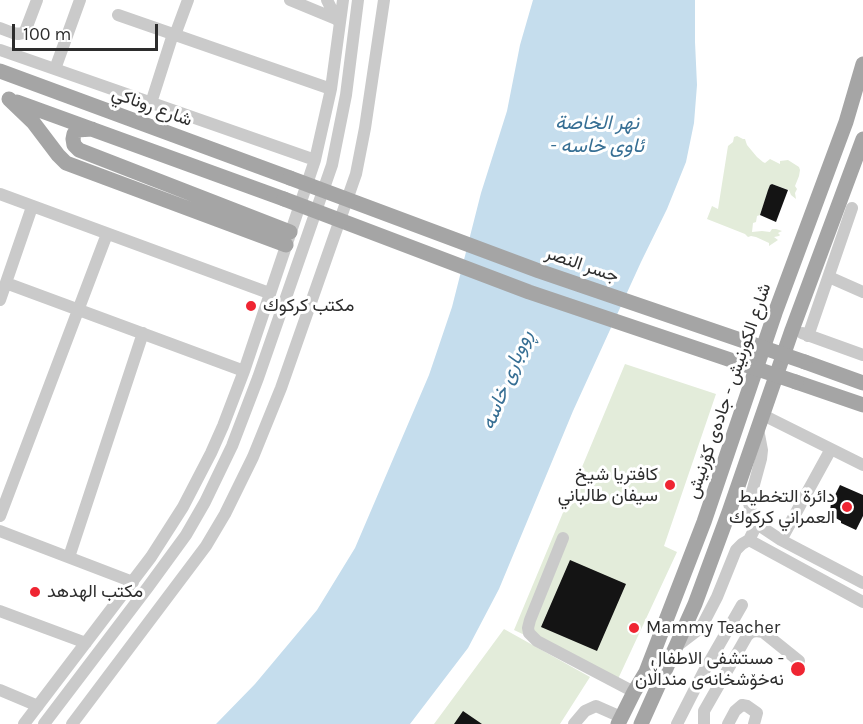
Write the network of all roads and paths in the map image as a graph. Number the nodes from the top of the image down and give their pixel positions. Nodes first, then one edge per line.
1 (37, 0) edge
2 (80, 0) edge
3 (188, 0) edge
4 (290, 0) edge
5 (327, 0) edge
6 (343, 0) edge
7 (358, 0) edge
8 (384, 0) edge
9 (117, 15) dead end
10 (338, 24) junction
11 (0, 28) edge
12 (174, 34) junction
13 (0, 50) edge
14 (336, 52) junction
15 (351, 54) junction
16 (863, 64) edge
17 (55, 69) junction
18 (0, 71) edge
19 (330, 89) junction
20 (5, 97) edge
21 (151, 103) junction
22 (92, 129) junction
23 (863, 139) edge
24 (315, 160) junction
25 (290, 178) joint
26 (0, 194) edge
27 (32, 207) junction
28 (851, 208) edge
29 (106, 234) junction
30 (288, 238) junction
31 (829, 277) junction
32 (6, 283) junction
33 (863, 292) edge
34 (269, 293) junction
35 (0, 300) edge
36 (79, 310) junction
37 (262, 316) junction
38 (792, 330) junction
39 (143, 333) junction
40 (808, 336) junction
41 (863, 355) edge
42 (266, 356) junction
43 (244, 371) junction
44 (863, 383) edge
45 (863, 405) edge
46 (760, 422) junction
47 (831, 449) junction
48 (863, 465) edge
49 (0, 516) edge
50 (757, 524) junction
51 (0, 531) edge
52 (186, 535) junction
53 (564, 538) dead end
54 (749, 540) junction
55 (781, 540) junction
56 (206, 546) junction
57 (69, 557) junction
58 (133, 582) junction
59 (863, 583) edge
60 (863, 602) edge
61 (742, 605) dead end
62 (0, 611) edge
63 (86, 642) junction
64 (676, 646) junction
65 (799, 661) dead end
66 (0, 690) edge
67 (634, 692) junction
68 (38, 706) junction
69 (620, 721) edge
70 (24, 724) edge
71 (44, 724) edge
72 (72, 724) edge
73 (574, 724) edge
74 (641, 724) edge
75 (677, 724) edge
76 (704, 724) edge
77 (728, 724) edge
78 (754, 724) edge

1 - 11 street
2 - 17 street
3 - 12 street
4 - 10 street
5 - 10 street
6 - 10 street
7 - 15 street
8 - 56 street
9 - 12 street
10 - 14 street
12 - 19 street
12 - 21 street
13 - 17 street
14 - 15 street
14 - 19 street
15 - 42 street
16 - 67 main road, شارع الكورنيش - جادەی کۆرنیش
17 - 21 street
18 - 25 main road, شارع روناكي
19 - 24 street
20 - 22 main road
20 - 30 main road
21 - 24 street
22 - 30 main road
22 - 45 main road, bridge
23 - 28 main road
24 - 30 street
25 - 44 main road, جسر النصر, bridge
26 - 27 street
27 - 29 street
27 - 32 street
28 - 31 street
28 - 38 main road
29 - 34 street
29 - 36 street
30 - 34 street
31 - 33 street
31 - 40 street
32 - 35 street
32 - 36 street
34 - 37 street
36 - 39 street
36 - 49 street
37 - 42 street
37 - 43 street
38 - 40 street
38 - 46 main road
39 - 43 street
39 - 57 street
40 - 41 street
42 - 52 street
43 - 58 street
46 - 47 street
46 - 50 street
46 - 64 main road
47 - 48 street
47 - 55 street
50 - 54 street
50 - 55 street
51 - 57 street
52 - 56 street
52 - 71 street
53 - 67 street
54 - 60 street
54 - 64 street
55 - 59 street
56 - 72 street
57 - 58 street
58 - 63 street
61 - 75 street
62 - 63 street
63 - 68 street
64 - 74 main road
65 - 76 street
66 - 68 street
67 - 69 main road, شارع الكورنيش - جادەی کۆرنیش
68 - 70 street
69 - 73 street
77 - 78 street

